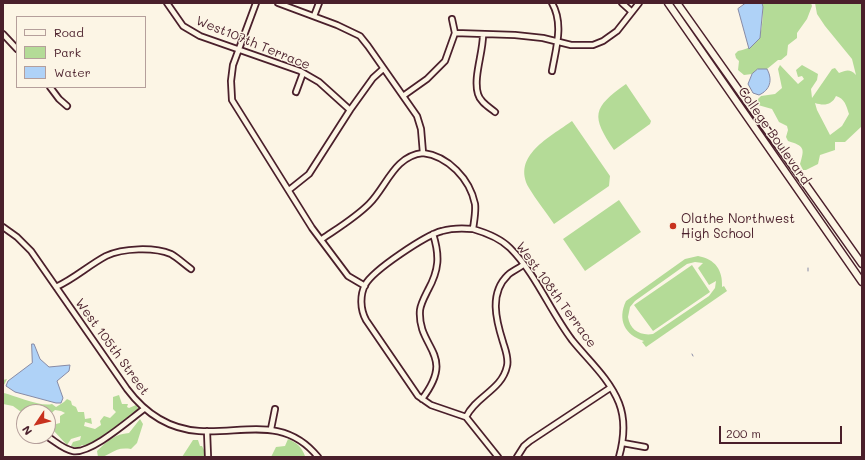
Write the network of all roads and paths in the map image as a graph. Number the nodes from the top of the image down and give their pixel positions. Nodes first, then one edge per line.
1 (167, 3) edge
2 (256, 3) edge
3 (278, 3) edge
4 (319, 3) edge
5 (552, 3) edge
6 (622, 3) edge
7 (639, 3) edge
8 (668, 3) edge
9 (677, 3) edge
10 (632, 12) junction
11 (314, 16) junction
12 (452, 19) dead end
13 (455, 33) junction
14 (3, 34) edge
15 (483, 35) junction
16 (557, 41) junction
17 (16, 48) edge
18 (240, 50) junction
19 (383, 69) junction
20 (552, 71) dead end
21 (304, 73) junction
22 (51, 88) edge
23 (296, 92) dead end
24 (403, 96) junction
25 (67, 106) dead end
26 (350, 110) junction
27 (495, 112) dead end
28 (423, 153) junction
29 (289, 190) junction
30 (3, 228) edge
31 (473, 229) junction
32 (433, 234) junction
33 (322, 239) junction
34 (862, 264) edge
35 (523, 266) junction
36 (191, 269) dead end
37 (862, 282) edge
38 (56, 286) junction
39 (365, 286) junction
40 (610, 388) junction
41 (422, 399) junction
42 (144, 409) junction
43 (275, 409) dead end
44 (466, 417) junction
45 (271, 429) junction
46 (207, 431) junction
47 (56, 442) edge
48 (623, 443) junction
49 (645, 447) dead end
50 (208, 457) edge
51 (318, 457) edge
52 (498, 457) edge
53 (517, 457) edge
54 (619, 457) edge

1 - 18 street, West107th Terrace
2 - 18 street
3 - 11 street
4 - 11 street
5 - 16 street
6 - 10 street
7 - 10 street
8 - 37 main road, College Boulevard
9 - 34 main road, College Boulevard
10 - 16 street
11 - 19 street
12 - 13 street
13 - 15 street
13 - 24 street
14 - 17 street
15 - 16 street
15 - 27 street
16 - 20 street
18 - 21 street, West107th Terrace
18 - 29 street
19 - 24 street
19 - 26 street
21 - 23 street
21 - 26 street, West107th Terrace
22 - 25 street
24 - 28 street
26 - 29 street
28 - 31 street
28 - 33 street
29 - 33 street
30 - 38 street, West 105th Street
31 - 32 street
31 - 35 street, West 108th Terrace
32 - 39 street
32 - 41 street
33 - 39 street
35 - 40 street, West 108th Terrace
35 - 44 street
36 - 38 street
38 - 42 street, West 105th Street
39 - 41 street
40 - 48 street, West 108th Terrace
40 - 53 street
41 - 44 street
42 - 46 street, West 105th Street
42 - 47 street
43 - 45 street
44 - 52 street
45 - 46 street, West 105th Street
45 - 51 street
46 - 50 street
48 - 49 street
48 - 54 street, West 108th Terrace

